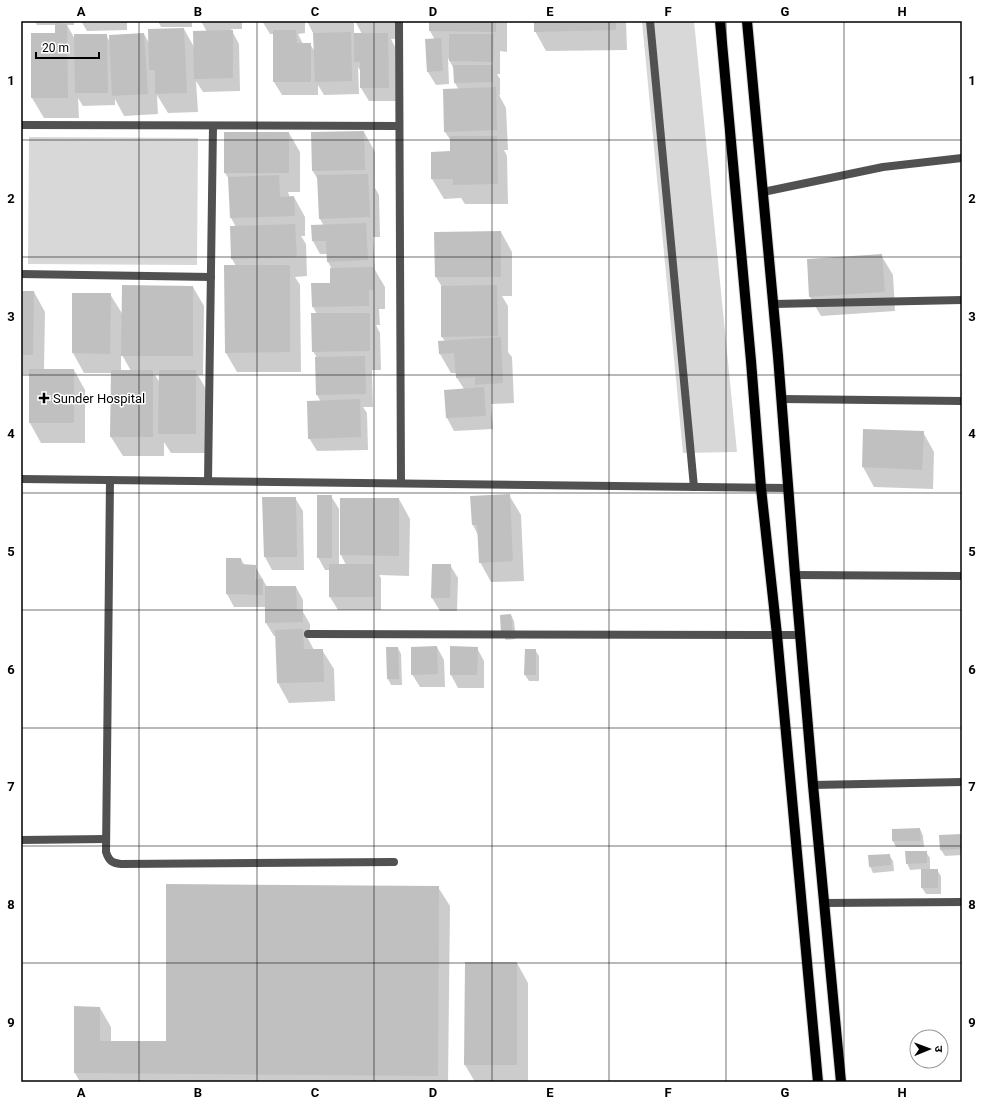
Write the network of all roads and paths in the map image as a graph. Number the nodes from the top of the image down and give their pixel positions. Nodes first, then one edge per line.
1 (399, 21) edge
2 (650, 21) edge
3 (720, 21) edge
4 (747, 21) edge
5 (21, 125) edge
6 (214, 126) junction
7 (399, 126) junction
8 (962, 158) edge
9 (763, 192) junction
10 (21, 274) edge
11 (211, 277) junction
12 (962, 300) edge
13 (773, 304) junction
14 (782, 399) junction
15 (962, 401) edge
16 (21, 479) edge
17 (110, 480) junction
18 (208, 481) junction
19 (401, 483) junction
20 (694, 487) junction
21 (761, 488) junction
22 (789, 488) junction
23 (795, 575) junction
24 (962, 576) edge
25 (308, 634) dead end
26 (777, 635) junction
27 (800, 635) junction
28 (962, 782) edge
29 (813, 785) junction
30 (106, 839) junction
31 (21, 840) edge
32 (394, 862) dead end
33 (962, 902) edge
34 (825, 904) junction
35 (818, 1082) edge
36 (841, 1082) edge

1 - 7 street
2 - 20 street
3 - 21 main road
4 - 9 main road
5 - 6 street
6 - 7 street
6 - 11 street
7 - 19 street
8 - 9 street
9 - 13 main road
10 - 11 street
11 - 18 street
12 - 13 street
13 - 14 main road
14 - 15 street
14 - 22 main road
16 - 17 street
17 - 18 street
17 - 30 street
18 - 19 street
19 - 20 street
20 - 21 street
21 - 22 street
21 - 26 main road
22 - 23 main road
23 - 24 street
23 - 27 main road
25 - 26 street
26 - 27 street
26 - 35 main road
27 - 29 main road
28 - 29 street
29 - 34 main road
30 - 31 street
30 - 32 street
33 - 34 street
34 - 36 main road

